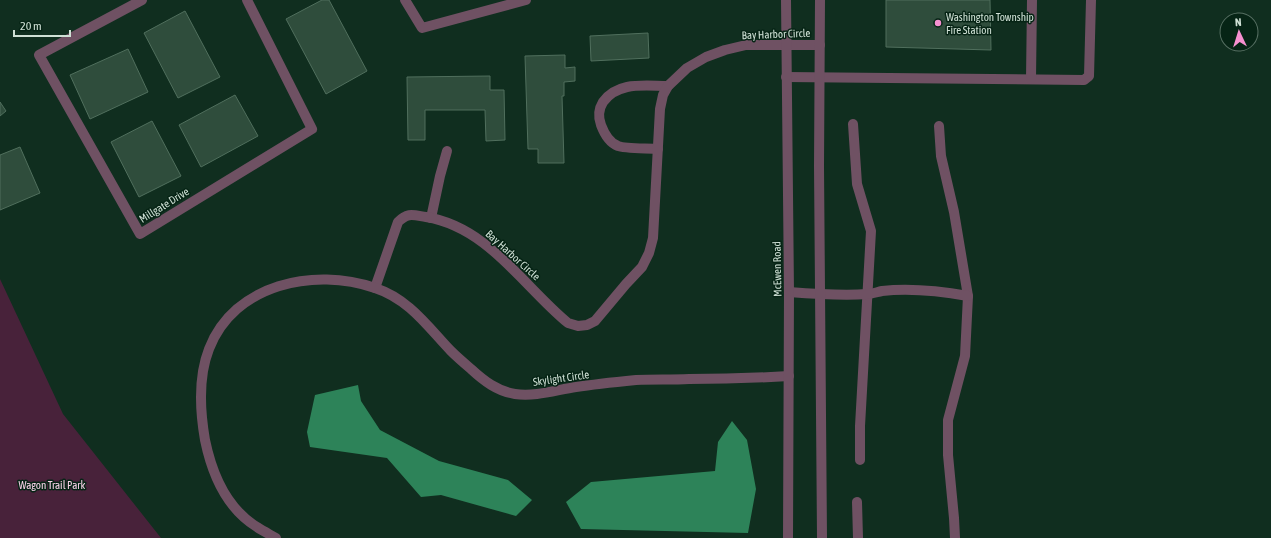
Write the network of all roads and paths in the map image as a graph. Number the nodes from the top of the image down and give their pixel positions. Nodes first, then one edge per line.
1 (142, 0) edge
2 (247, 0) edge
3 (405, 0) edge
4 (526, 0) edge
5 (786, 0) edge
6 (820, 0) edge
7 (1032, 0) edge
8 (1091, 0) edge
9 (786, 45) junction
10 (820, 45) junction
11 (786, 77) junction
12 (820, 78) junction
13 (1031, 79) junction
14 (668, 86) junction
15 (853, 124) dead end
16 (939, 126) dead end
17 (658, 149) junction
18 (447, 151) dead end
19 (431, 218) junction
20 (376, 288) junction
21 (789, 292) junction
22 (821, 294) junction
23 (868, 294) junction
24 (968, 296) junction
25 (789, 376) junction
26 (860, 460) dead end
27 (857, 502) dead end
28 (276, 538) edge
29 (788, 538) edge
30 (822, 538) edge
31 (858, 538) edge
32 (955, 538) edge

1 - 2 street, Millgate Drive
3 - 4 street
5 - 9 street, McEwen Road
6 - 10 street
7 - 13 street
8 - 13 street
9 - 10 street, Bay Harbor Circle
9 - 11 street, McEwen Road
9 - 14 street, Bay Harbor Circle
10 - 12 street
11 - 12 street
11 - 21 street, McEwen Road
12 - 13 street
12 - 22 street
14 - 17 street, Bay Harbor Circle
14 - 17 street
15 - 23 street
16 - 24 street
17 - 19 street, Bay Harbor Circle
18 - 19 street
19 - 20 street, Bay Harbor Circle
20 - 25 street, Skylight Circle
20 - 28 street
21 - 22 street
21 - 25 street, McEwen Road
22 - 23 street
22 - 30 street
23 - 24 street
23 - 26 street
24 - 32 street
25 - 29 street, McEwen Road
27 - 31 street

